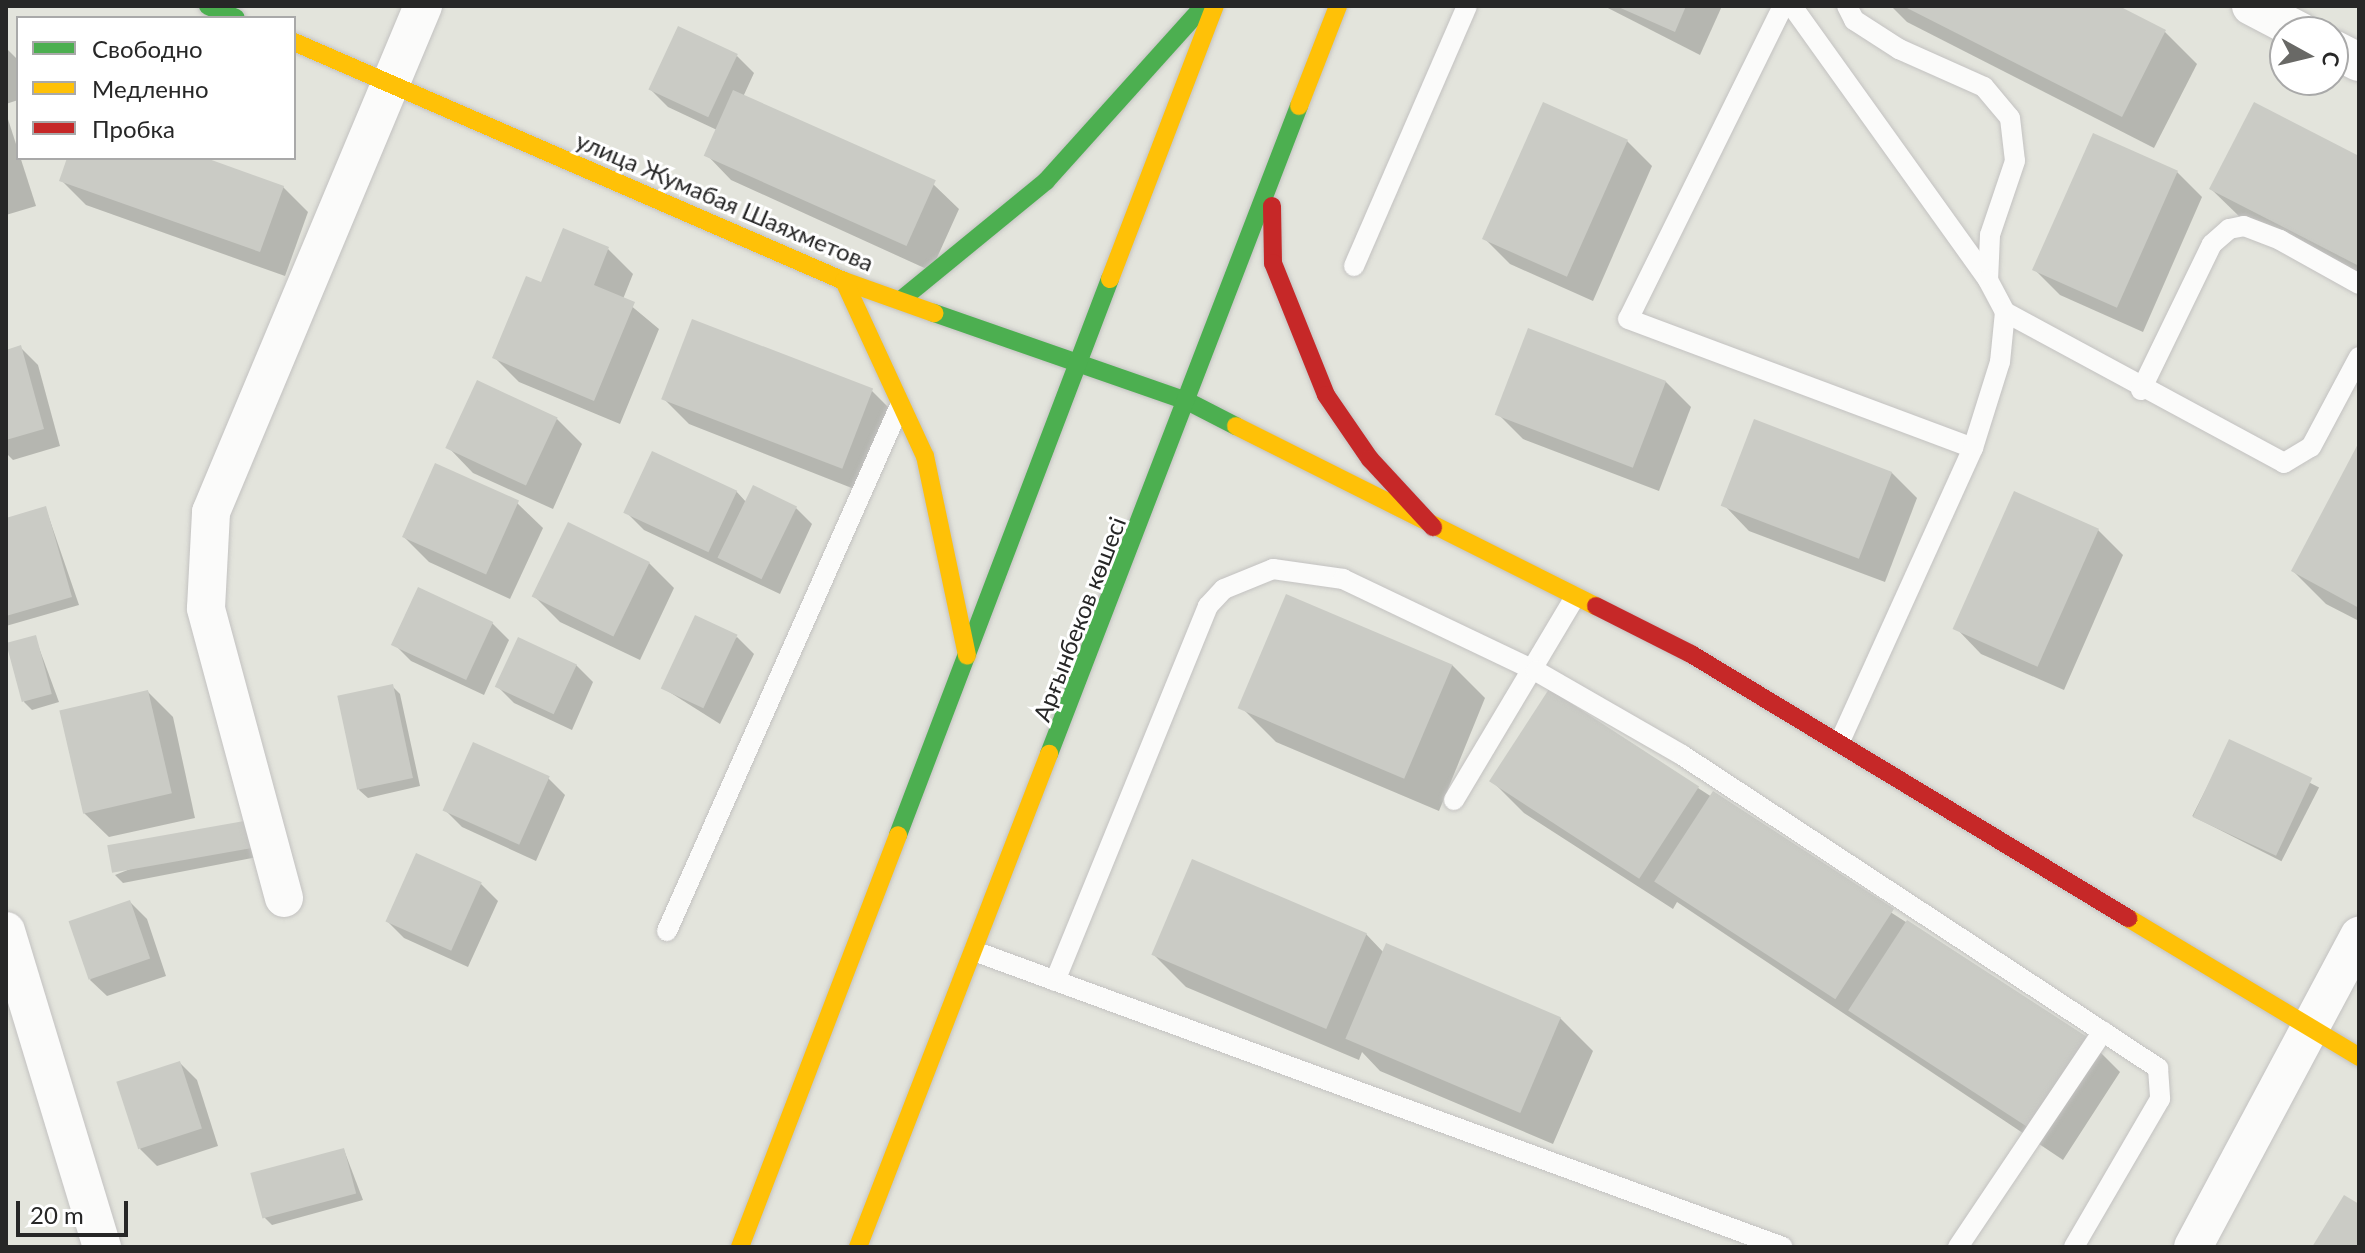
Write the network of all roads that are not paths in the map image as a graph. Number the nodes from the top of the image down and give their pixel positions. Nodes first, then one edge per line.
1 (208, 6) edge
2 (423, 6) edge
3 (1204, 6) edge
4 (1215, 6) edge
5 (1338, 6) edge
6 (1467, 6) edge
7 (1783, 6) edge
8 (1792, 6) edge
9 (1847, 6) edge
10 (2251, 6) edge
11 (231, 16) edge
12 (2270, 16) edge
13 (296, 43) edge
14 (387, 82) junction
15 (1271, 181) junction
16 (1354, 266) dead end
17 (1988, 280) junction
18 (844, 281) junction
19 (2359, 284) edge
20 (902, 299) junction
21 (2005, 312) junction
22 (2359, 357) edge
23 (1084, 360) junction
24 (2141, 390) junction
25 (903, 400) junction
26 (1189, 402) junction
27 (1973, 448) junction
28 (1433, 527) junction
29 (1575, 597) junction
30 (967, 657) junction
31 (1536, 671) junction
32 (1840, 741) junction
33 (1454, 800) dead end
34 (284, 898) dead end
35 (6, 931) edge
36 (667, 931) dead end
37 (2359, 936) edge
38 (974, 951) junction
39 (1055, 981) junction
40 (2309, 1027) junction
41 (2103, 1031) junction
42 (2359, 1057) edge
43 (102, 1247) edge
44 (740, 1247) edge
45 (858, 1247) edge
46 (1783, 1247) edge
47 (1958, 1247) edge
48 (2074, 1247) edge
49 (2193, 1247) edge

1 - 11 main road
2 - 14 street
3 - 20 main road
4 - 23 main road
5 - 15 main road, Арғынбеков көшесі
6 - 16 lane
7 - 27 lane
8 - 17 lane
9 - 17 lane
10 - 12 street
13 - 14 main road, улица Жумабая Шаяхметова
14 - 18 main road, улица Жумабая Шаяхметова
14 - 34 street
15 - 26 main road, Арғынбеков көшесі
15 - 28 main road
17 - 21 lane
18 - 20 main road, улица Жумабая Шаяхметова
18 - 25 main road
19 - 24 lane
20 - 23 main road, улица Жумабая Шаяхметова
21 - 24 lane
21 - 27 lane
22 - 24 lane
23 - 26 main road, улица Жумабая Шаяхметова
23 - 30 main road
25 - 30 main road
25 - 36 lane
26 - 28 main road, улица Жумабая Шаяхметова
26 - 38 main road, Арғынбеков көшесі
27 - 32 lane
28 - 29 main road, улица Жумабая Шаяхметова
29 - 31 lane
29 - 32 main road, улица Жумабая Шаяхметова
30 - 44 main road
31 - 33 lane
31 - 39 lane
31 - 41 lane
32 - 40 main road, улица Жумабая Шаяхметова
35 - 43 street
37 - 40 street
38 - 39 lane
38 - 45 main road, Арғынбеков көшесі
39 - 46 lane
40 - 42 main road, улица Жумабая Шаяхметова
40 - 49 street
41 - 47 lane
41 - 48 lane

